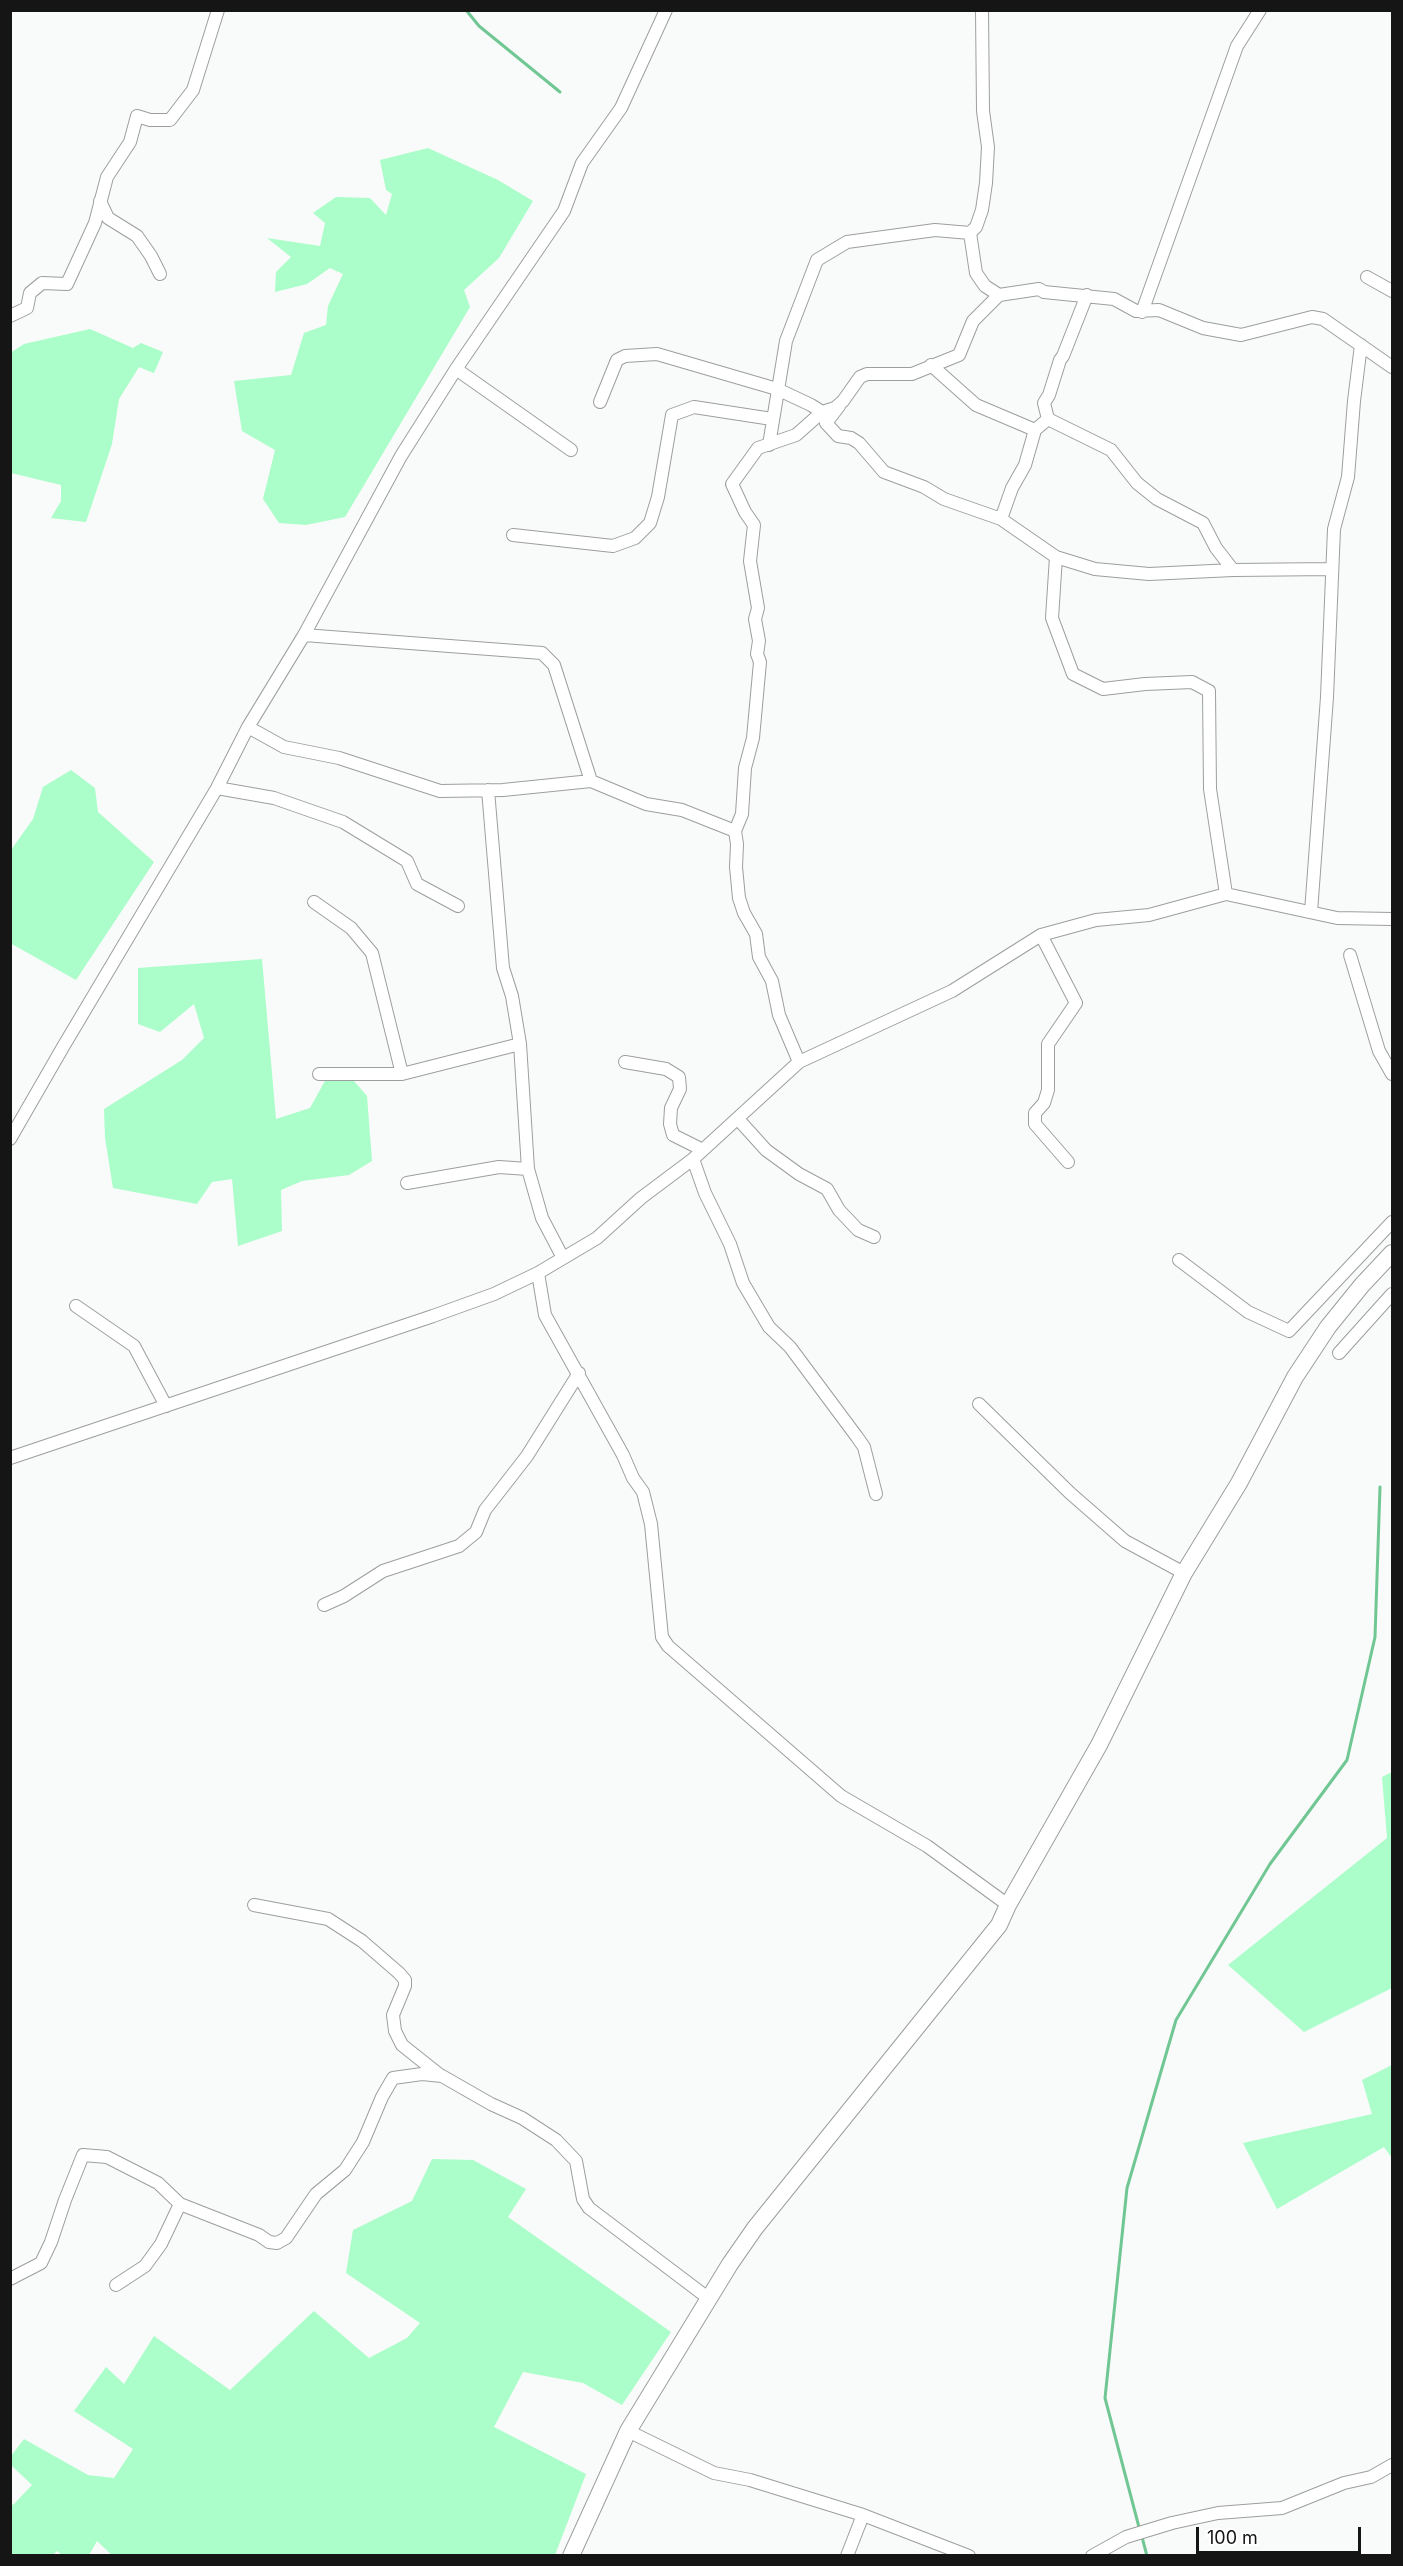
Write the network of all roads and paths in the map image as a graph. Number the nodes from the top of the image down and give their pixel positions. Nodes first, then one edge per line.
1 (218, 10) edge
2 (666, 10) edge
3 (982, 10) edge
4 (1260, 10) edge
5 (100, 201) junction
6 (970, 233) junction
7 (160, 274) dead end
8 (1367, 277) dead end
9 (1392, 291) edge
10 (999, 295) junction
11 (1087, 295) junction
12 (1142, 312) junction
13 (10, 316) edge
14 (1361, 345) junction
15 (931, 365) junction
16 (1392, 367) edge
17 (456, 369) junction
18 (777, 389) junction
19 (843, 401) junction
20 (600, 402) dead end
21 (822, 412) junction
22 (772, 419) junction
23 (1048, 419) junction
24 (1035, 430) junction
25 (770, 445) junction
26 (571, 450) dead end
27 (1002, 519) junction
28 (513, 535) dead end
29 (1056, 557) junction
30 (1233, 570) junction
31 (1332, 570) junction
32 (304, 634) junction
33 (248, 727) junction
34 (591, 782) junction
35 (217, 789) junction
36 (488, 790) junction
37 (735, 831) junction
38 (1226, 894) junction
39 (314, 902) dead end
40 (458, 906) dead end
41 (1311, 912) junction
42 (1392, 919) edge
43 (1041, 935) junction
44 (1350, 955) dead end
45 (520, 1044) junction
46 (624, 1062) dead end
47 (799, 1062) junction
48 (319, 1074) dead end
49 (402, 1074) junction
50 (1392, 1074) edge
51 (738, 1119) junction
52 (10, 1139) edge
53 (703, 1150) junction
54 (693, 1159) junction
55 (1068, 1162) dead end
56 (528, 1169) junction
57 (407, 1183) dead end
58 (1392, 1222) edge
59 (874, 1237) dead end
60 (1392, 1253) edge
61 (563, 1258) junction
62 (1179, 1260) dead end
63 (538, 1272) junction
64 (1392, 1294) edge
65 (76, 1306) dead end
66 (1339, 1353) dead end
67 (579, 1373) junction
68 (979, 1404) dead end
69 (166, 1406) junction
70 (10, 1458) edge
71 (876, 1494) dead end
72 (1184, 1573) junction
73 (324, 1605) dead end
74 (254, 1905) dead end
75 (1008, 1905) junction
76 (441, 2076) junction
77 (180, 2204) junction
78 (10, 2279) edge
79 (116, 2285) dead end
80 (708, 2298) junction
81 (628, 2431) junction
82 (1392, 2465) edge
83 (863, 2515) junction
84 (571, 2556) edge
85 (847, 2556) edge
86 (969, 2556) edge
87 (1092, 2556) edge

1 - 5 street
2 - 17 street
3 - 6 street
4 - 12 street
5 - 7 street
5 - 13 street
6 - 10 street
6 - 18 street
8 - 9 street
10 - 11 street
10 - 15 street
11 - 12 street
11 - 23 street
12 - 14 street
14 - 16 street
14 - 31 street
15 - 19 street
15 - 24 street
17 - 26 street
17 - 32 street
18 - 20 street
18 - 21 street
18 - 22 street
19 - 21 street
19 - 27 street
21 - 25 street
22 - 25 street
22 - 28 street
23 - 24 street
23 - 30 street
24 - 27 street
25 - 37 street
27 - 29 street
29 - 30 street
29 - 38 street
30 - 31 street
31 - 41 street
32 - 33 street
32 - 34 street
33 - 35 street
33 - 36 street
34 - 36 street
34 - 37 street
35 - 40 street
35 - 52 street
36 - 45 street
37 - 47 street
38 - 41 street
38 - 43 street
39 - 49 street
41 - 42 street
43 - 47 street
43 - 55 street
44 - 50 street
45 - 49 street
45 - 56 street
46 - 53 street
47 - 51 street
48 - 49 street
51 - 53 street
51 - 59 street
53 - 54 street
54 - 61 street
54 - 71 street
56 - 57 street
56 - 61 street
58 - 62 street
60 - 72 main road
61 - 63 street
63 - 67 street
63 - 69 street
64 - 66 street
65 - 69 street
67 - 73 street
67 - 75 street
68 - 72 street
69 - 70 street
72 - 75 main road
74 - 76 street
75 - 80 main road
76 - 77 street
76 - 80 street
77 - 78 street
77 - 79 street
80 - 81 main road
81 - 83 street
81 - 84 main road
82 - 87 street
83 - 85 street
83 - 86 street

